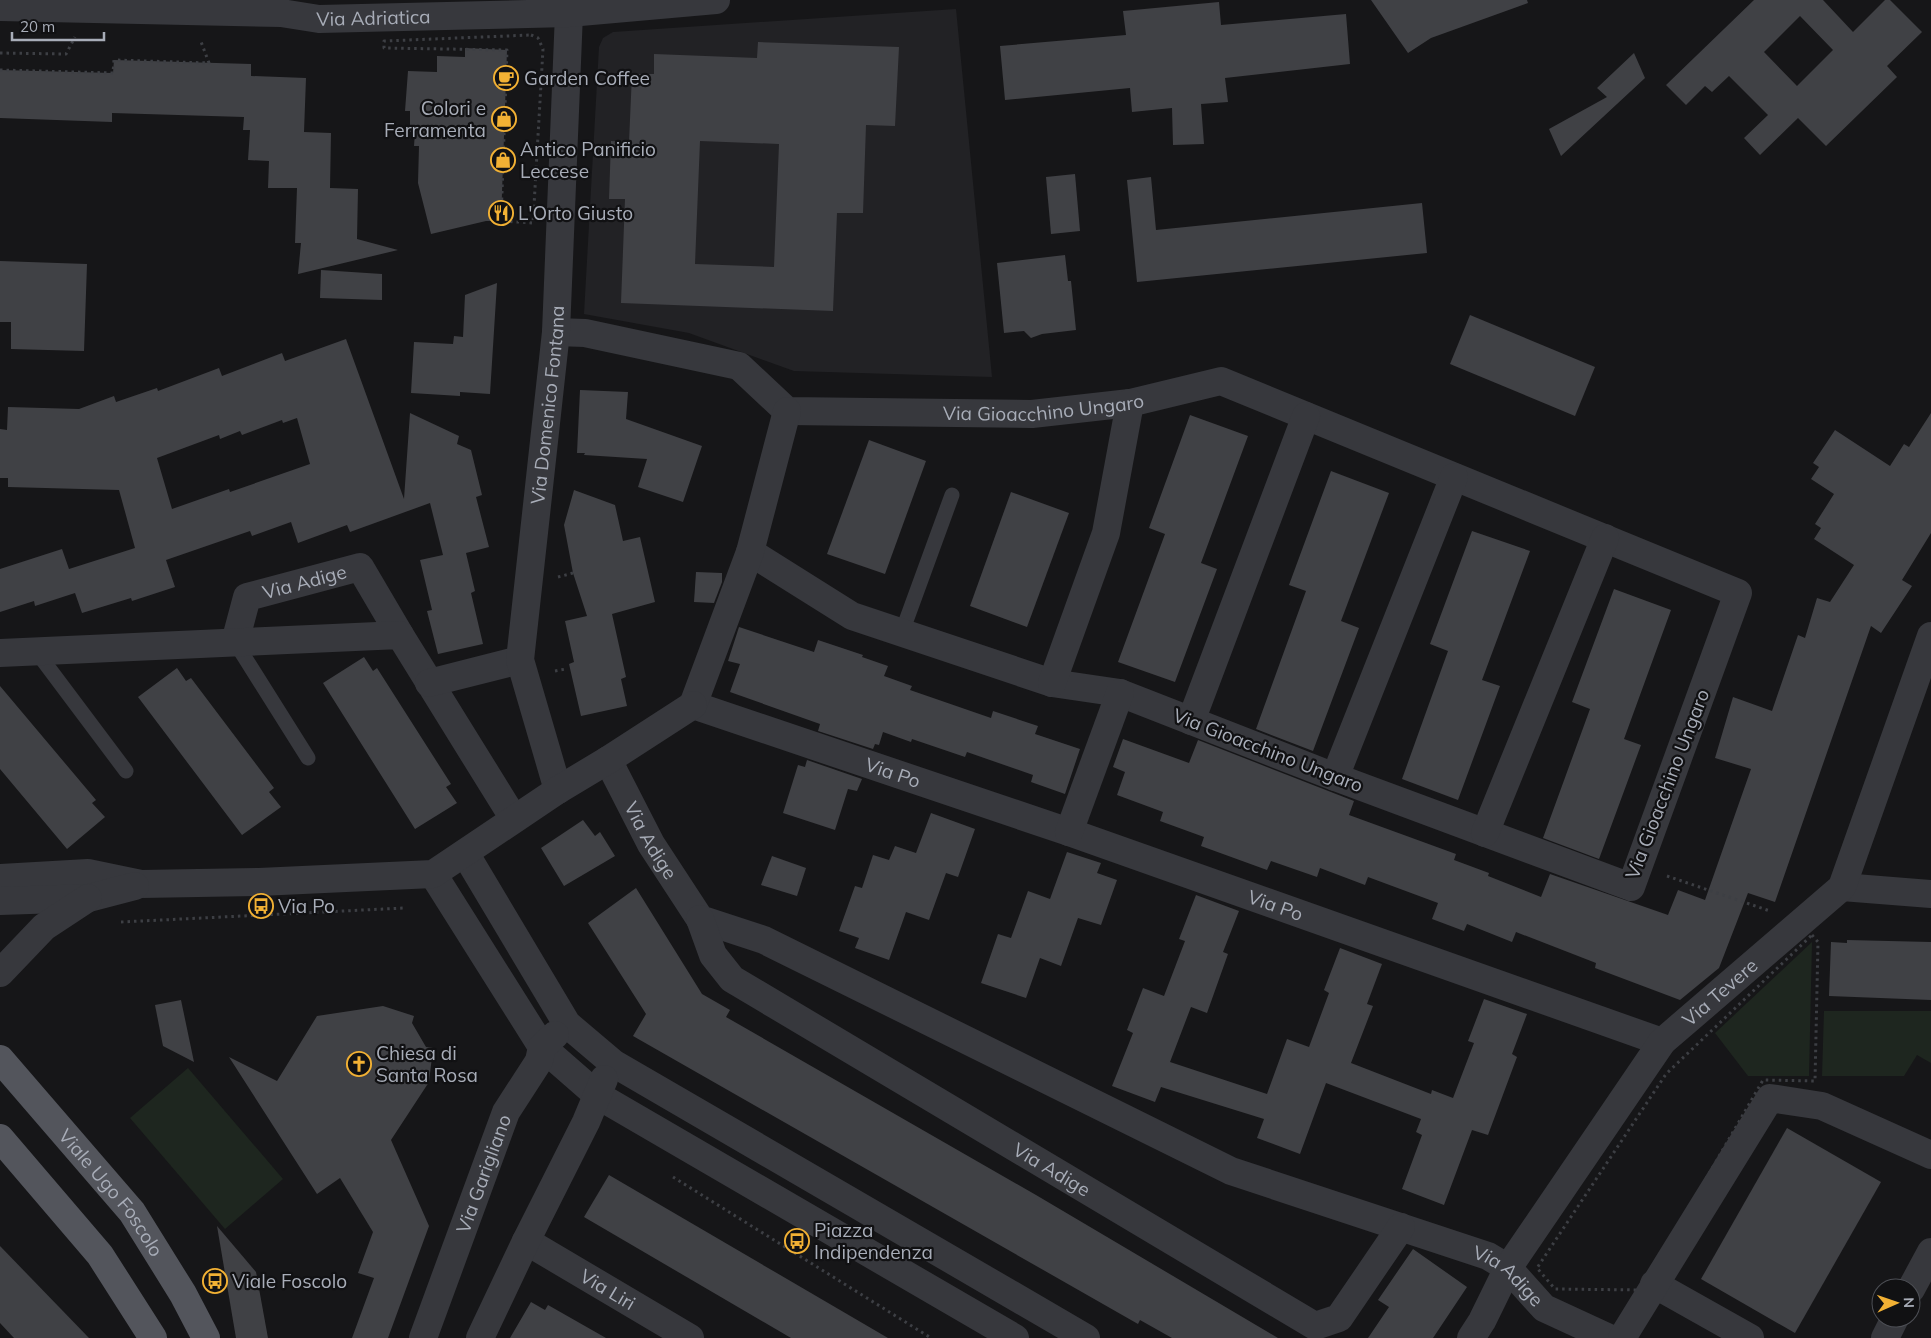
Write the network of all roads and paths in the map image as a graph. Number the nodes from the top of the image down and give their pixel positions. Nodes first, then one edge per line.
1 (716, 0) edge
2 (0, 7) edge
3 (320, 10) edge
4 (569, 13) junction
5 (77, 33) dead end
6 (198, 35) dead end
7 (0, 52) edge
8 (0, 70) edge
9 (501, 204) joint
10 (556, 332) junction
11 (1130, 403) junction
12 (787, 410) junction
13 (1306, 416) junction
14 (1454, 477) junction
15 (952, 495) dead end
16 (1605, 538) junction
17 (750, 552) junction
18 (573, 574) dead end
19 (555, 577) dead end
20 (902, 632) junction
21 (400, 635) junction
22 (1931, 637) edge
23 (234, 642) junction
24 (36, 651) junction
25 (0, 652) edge
26 (520, 660) junction
27 (429, 683) junction
28 (1052, 683) junction
29 (1120, 692) junction
30 (693, 705) junction
31 (1191, 721) junction
32 (308, 758) dead end
33 (608, 760) junction
34 (126, 771) dead end
35 (1335, 777) junction
36 (558, 790) junction
37 (514, 819) junction
38 (1069, 832) junction
39 (1485, 833) junction
40 (465, 853) junction
41 (1638, 866) junction
42 (5, 871) edge
43 (433, 874) junction
44 (141, 884) junction
45 (1842, 887) junction
46 (1931, 894) edge
47 (89, 898) junction
48 (0, 901) edge
49 (406, 908) dead end
50 (700, 919) junction
51 (113, 923) dead end
52 (1804, 931) junction
53 (0, 973) edge
54 (567, 1024) junction
55 (1662, 1042) junction
56 (542, 1047) junction
57 (0, 1059) edge
58 (613, 1062) junction
59 (597, 1095) junction
60 (0, 1138) edge
61 (1931, 1155) edge
62 (670, 1175) dead end
63 (1401, 1227) junction
64 (526, 1241) junction
65 (1931, 1252) edge
66 (1508, 1268) junction
67 (1917, 1278) edge
68 (1654, 1284) junction
69 (153, 1338) edge
70 (206, 1338) edge
71 (423, 1338) edge
72 (480, 1338) edge
73 (690, 1338) edge
74 (931, 1338) edge
75 (1015, 1338) edge
76 (1086, 1338) edge
77 (1471, 1338) edge
78 (1609, 1338) edge
79 (1622, 1338) edge
80 (1750, 1338) edge

1 - 4 street, Via Adriatica
2 - 3 street, Via Adriatica
3 - 4 street, Via Adriatica
4 - 10 street, Via Domenico Fontana
5 - 7 path
6 - 8 path
9 - 9 path
10 - 12 street
10 - 26 street, Via Domenico Fontana
11 - 12 street, Via Gioacchino Ungaro
11 - 13 street, Via Gioacchino Ungaro
11 - 28 street
12 - 17 street
13 - 14 street, Via Gioacchino Ungaro
13 - 31 street
14 - 16 street, Via Gioacchino Ungaro
14 - 35 street
15 - 20 lane
16 - 39 street
16 - 41 street, Via Gioacchino Ungaro
17 - 20 street, Via Gioacchino Ungaro
17 - 30 street
18 - 19 path
20 - 28 street, Via Gioacchino Ungaro
21 - 23 street
21 - 23 street, Via Adige
21 - 27 street, Via Adige
22 - 45 street
23 - 24 street
23 - 32 lane
24 - 25 street
24 - 34 lane
26 - 27 street
26 - 36 street, Via Domenico Fontana
27 - 37 street, Via Adige
28 - 29 street, Via Gioacchino Ungaro
29 - 31 street, Via Gioacchino Ungaro
29 - 38 street
30 - 33 street
30 - 38 street, Via Po
31 - 35 street, Via Gioacchino Ungaro
33 - 36 street
33 - 50 street, Via Adige
35 - 39 street, Via Gioacchino Ungaro
36 - 37 street
37 - 40 street
38 - 55 street, Via Po
39 - 41 street, Via Gioacchino Ungaro
40 - 43 street
40 - 54 street
41 - 52 path
42 - 44 street
43 - 44 street
43 - 56 street
44 - 47 street
45 - 46 street
45 - 52 street, Via Tevere
47 - 48 street
47 - 53 street
49 - 51 path
50 - 63 street, Via Adige
50 - 63 street, Via Adige
52 - 52 path
52 - 55 street, Via Tevere
54 - 56 street, Via Garigliano
54 - 58 street
55 - 66 street, Via Tevere
56 - 59 street
56 - 71 street, Via Garigliano
57 - 70 main road, Viale Ugo Foscolo
58 - 59 street
58 - 76 street
59 - 64 street
59 - 75 street
60 - 69 main road
61 - 68 street
62 - 74 path
63 - 66 street, Via Adige
64 - 72 street
64 - 73 street, Via Liri
65 - 67 street
66 - 77 street, Via Tevere
66 - 78 street, Via Adige
68 - 79 street
68 - 80 street

